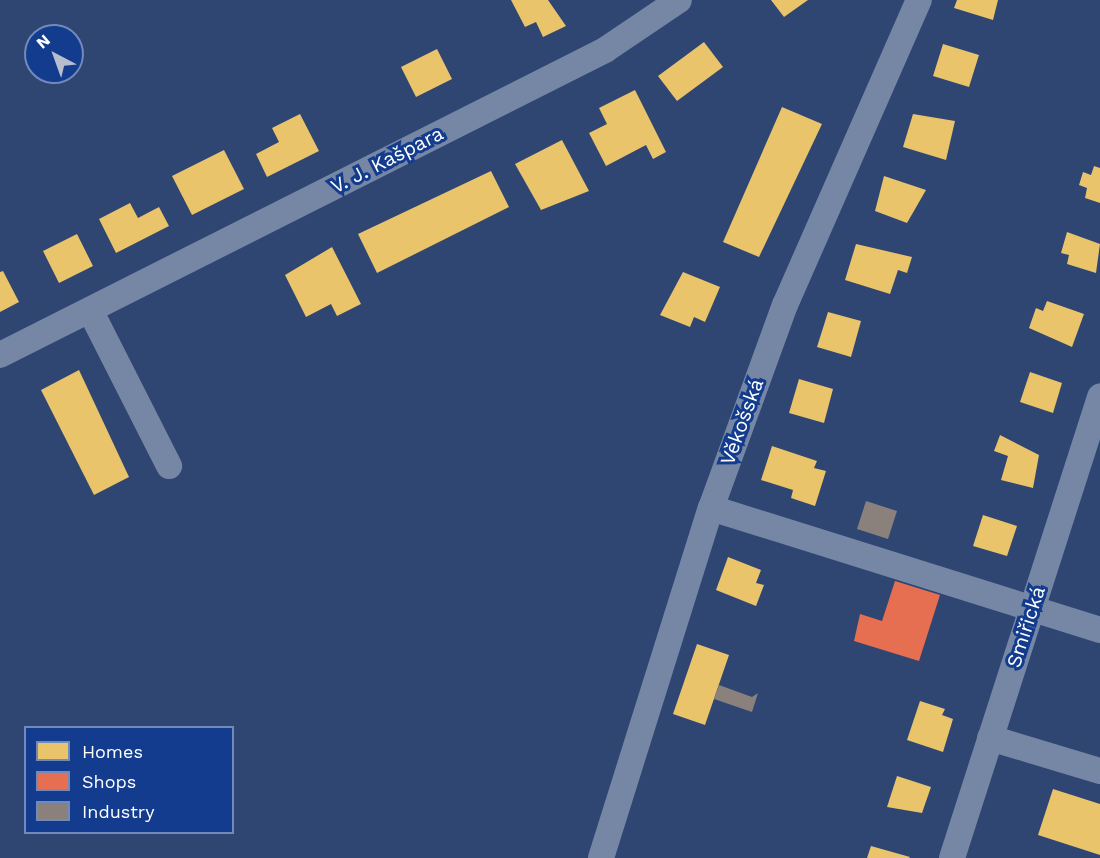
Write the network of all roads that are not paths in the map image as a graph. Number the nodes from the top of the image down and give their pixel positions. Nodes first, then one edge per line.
1 (679, 0) edge
2 (920, 0) edge
3 (90, 310) junction
4 (0, 355) edge
5 (1100, 396) edge
6 (169, 466) dead end
7 (711, 508) junction
8 (1032, 609) junction
9 (1100, 630) edge
10 (990, 738) junction
11 (1100, 771) edge
12 (601, 858) edge
13 (952, 858) edge

1 - 3 street, V. J. Kašpara
2 - 7 street, Věkošská
3 - 4 street, V. J. Kašpara
3 - 6 street
5 - 8 street, Smiřická
7 - 8 street
7 - 12 street, Věkošská
8 - 9 street
8 - 10 street, Smiřická
10 - 11 street
10 - 13 street, Smiřická

